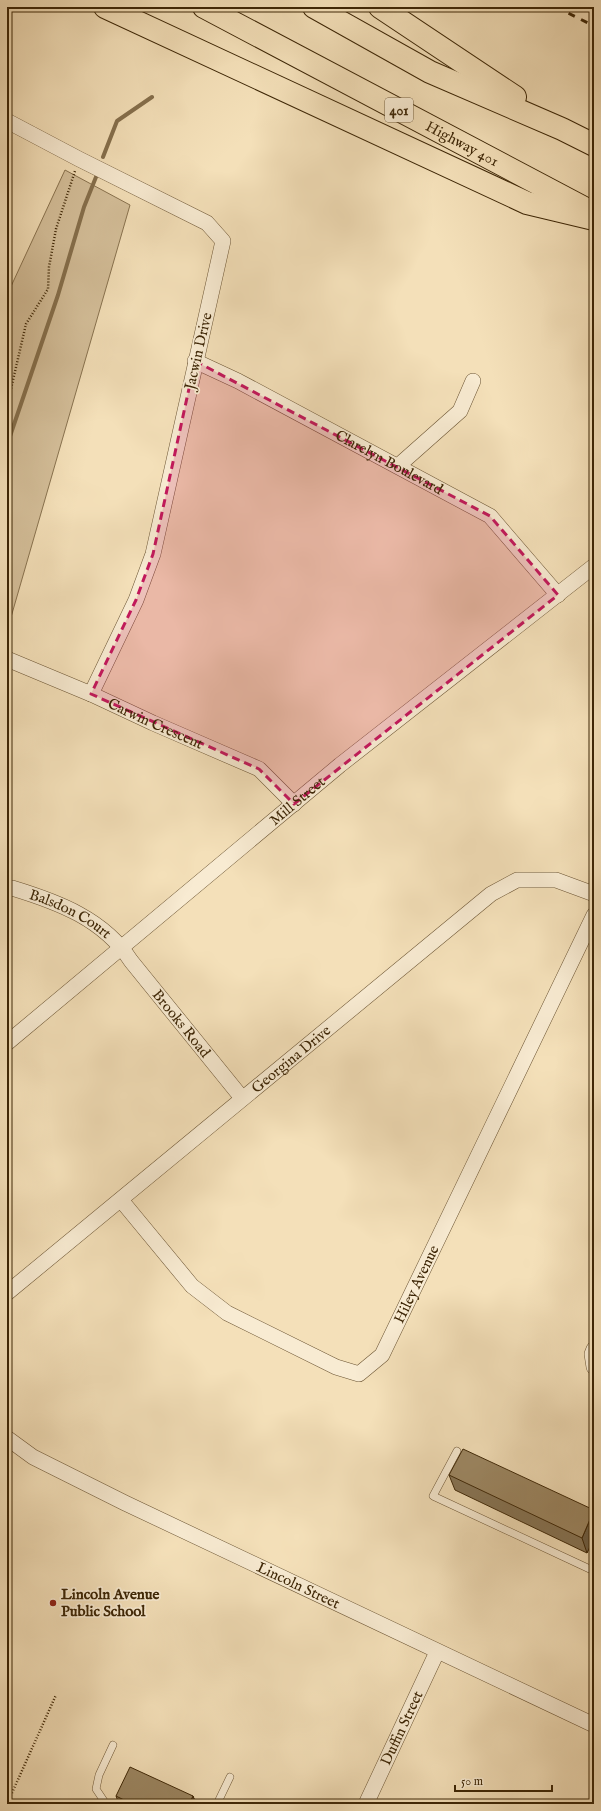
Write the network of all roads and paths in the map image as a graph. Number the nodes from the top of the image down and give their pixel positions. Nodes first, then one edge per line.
1 (105, 7) edge
2 (204, 7) edge
3 (314, 7) edge
4 (380, 7) edge
5 (7, 121) edge
6 (562, 129) junction
7 (594, 145) edge
8 (79, 159) junction
9 (594, 213) edge
10 (594, 219) edge
11 (195, 361) junction
12 (473, 381) dead end
13 (7, 406) edge
14 (398, 466) junction
15 (594, 566) edge
16 (558, 595) junction
17 (7, 659) edge
18 (91, 694) junction
19 (294, 804) junction
20 (12, 888) dead end
21 (594, 894) edge
22 (594, 915) edge
23 (122, 948) junction
24 (7, 1043) edge
25 (242, 1098) junction
26 (121, 1200) junction
27 (7, 1293) edge
28 (594, 1349) edge
29 (594, 1367) edge
30 (7, 1438) edge
31 (457, 1452) dead end
32 (594, 1571) edge
33 (437, 1652) junction
34 (56, 1694) dead end
35 (594, 1725) edge
36 (113, 1744) dead end
37 (230, 1777) dead end
38 (7, 1804) edge
39 (106, 1804) edge
40 (217, 1804) edge
41 (366, 1804) edge

1 - 10 highway
2 - 9 highway, Highway 401 / 401
3 - 6 highway
4 - 6 highway
5 - 8 street, Jacwin Drive
6 - 7 highway
8 - 11 street, Jacwin Drive
8 - 13 path
11 - 14 street, Clarelyn Boulevard
11 - 18 street, Jacwin Drive
12 - 14 street
14 - 16 street, Clarelyn Boulevard
15 - 16 street, Mill Street
16 - 19 street, Mill Street
17 - 18 street, Carwin Crescent
18 - 19 street, Carwin Crescent
19 - 23 street, Mill Street
20 - 23 street, Balsdon Court
21 - 25 street, Georgina Drive
22 - 26 street, Hiley Avenue
23 - 24 street, Mill Street
23 - 25 street, Brooks Road
25 - 26 street, Georgina Drive
26 - 27 street, Georgina Drive
28 - 29 street
30 - 33 street, Lincoln Street
31 - 32 lane
33 - 35 street, Lincoln Street
33 - 41 street, Duffin Street
34 - 38 path
36 - 39 lane
37 - 40 lane

